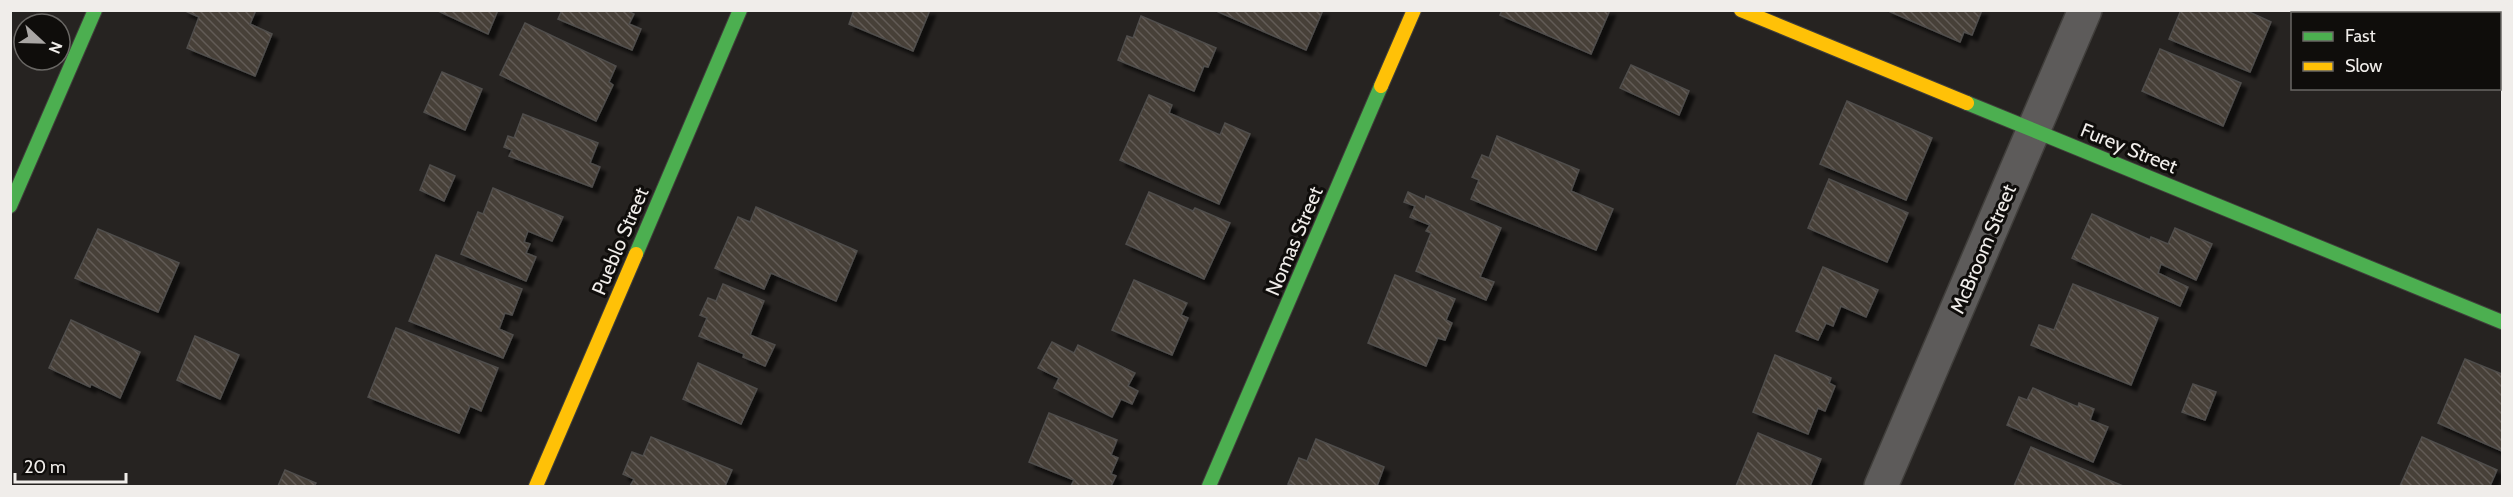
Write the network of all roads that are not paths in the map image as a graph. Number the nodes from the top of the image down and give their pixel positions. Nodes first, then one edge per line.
1 (95, 10) edge
2 (740, 10) edge
3 (1414, 10) edge
4 (1741, 10) edge
5 (2085, 10) edge
6 (2034, 130) junction
7 (10, 206) edge
8 (2502, 322) edge
9 (536, 486) edge
10 (1209, 486) edge
11 (1881, 486) edge

1 - 7 street
2 - 9 street, Pueblo Street
3 - 10 street, Nomas Street
4 - 6 street, Furey Street
5 - 6 street, McBroom Street
6 - 8 street, Furey Street
6 - 11 street, McBroom Street

